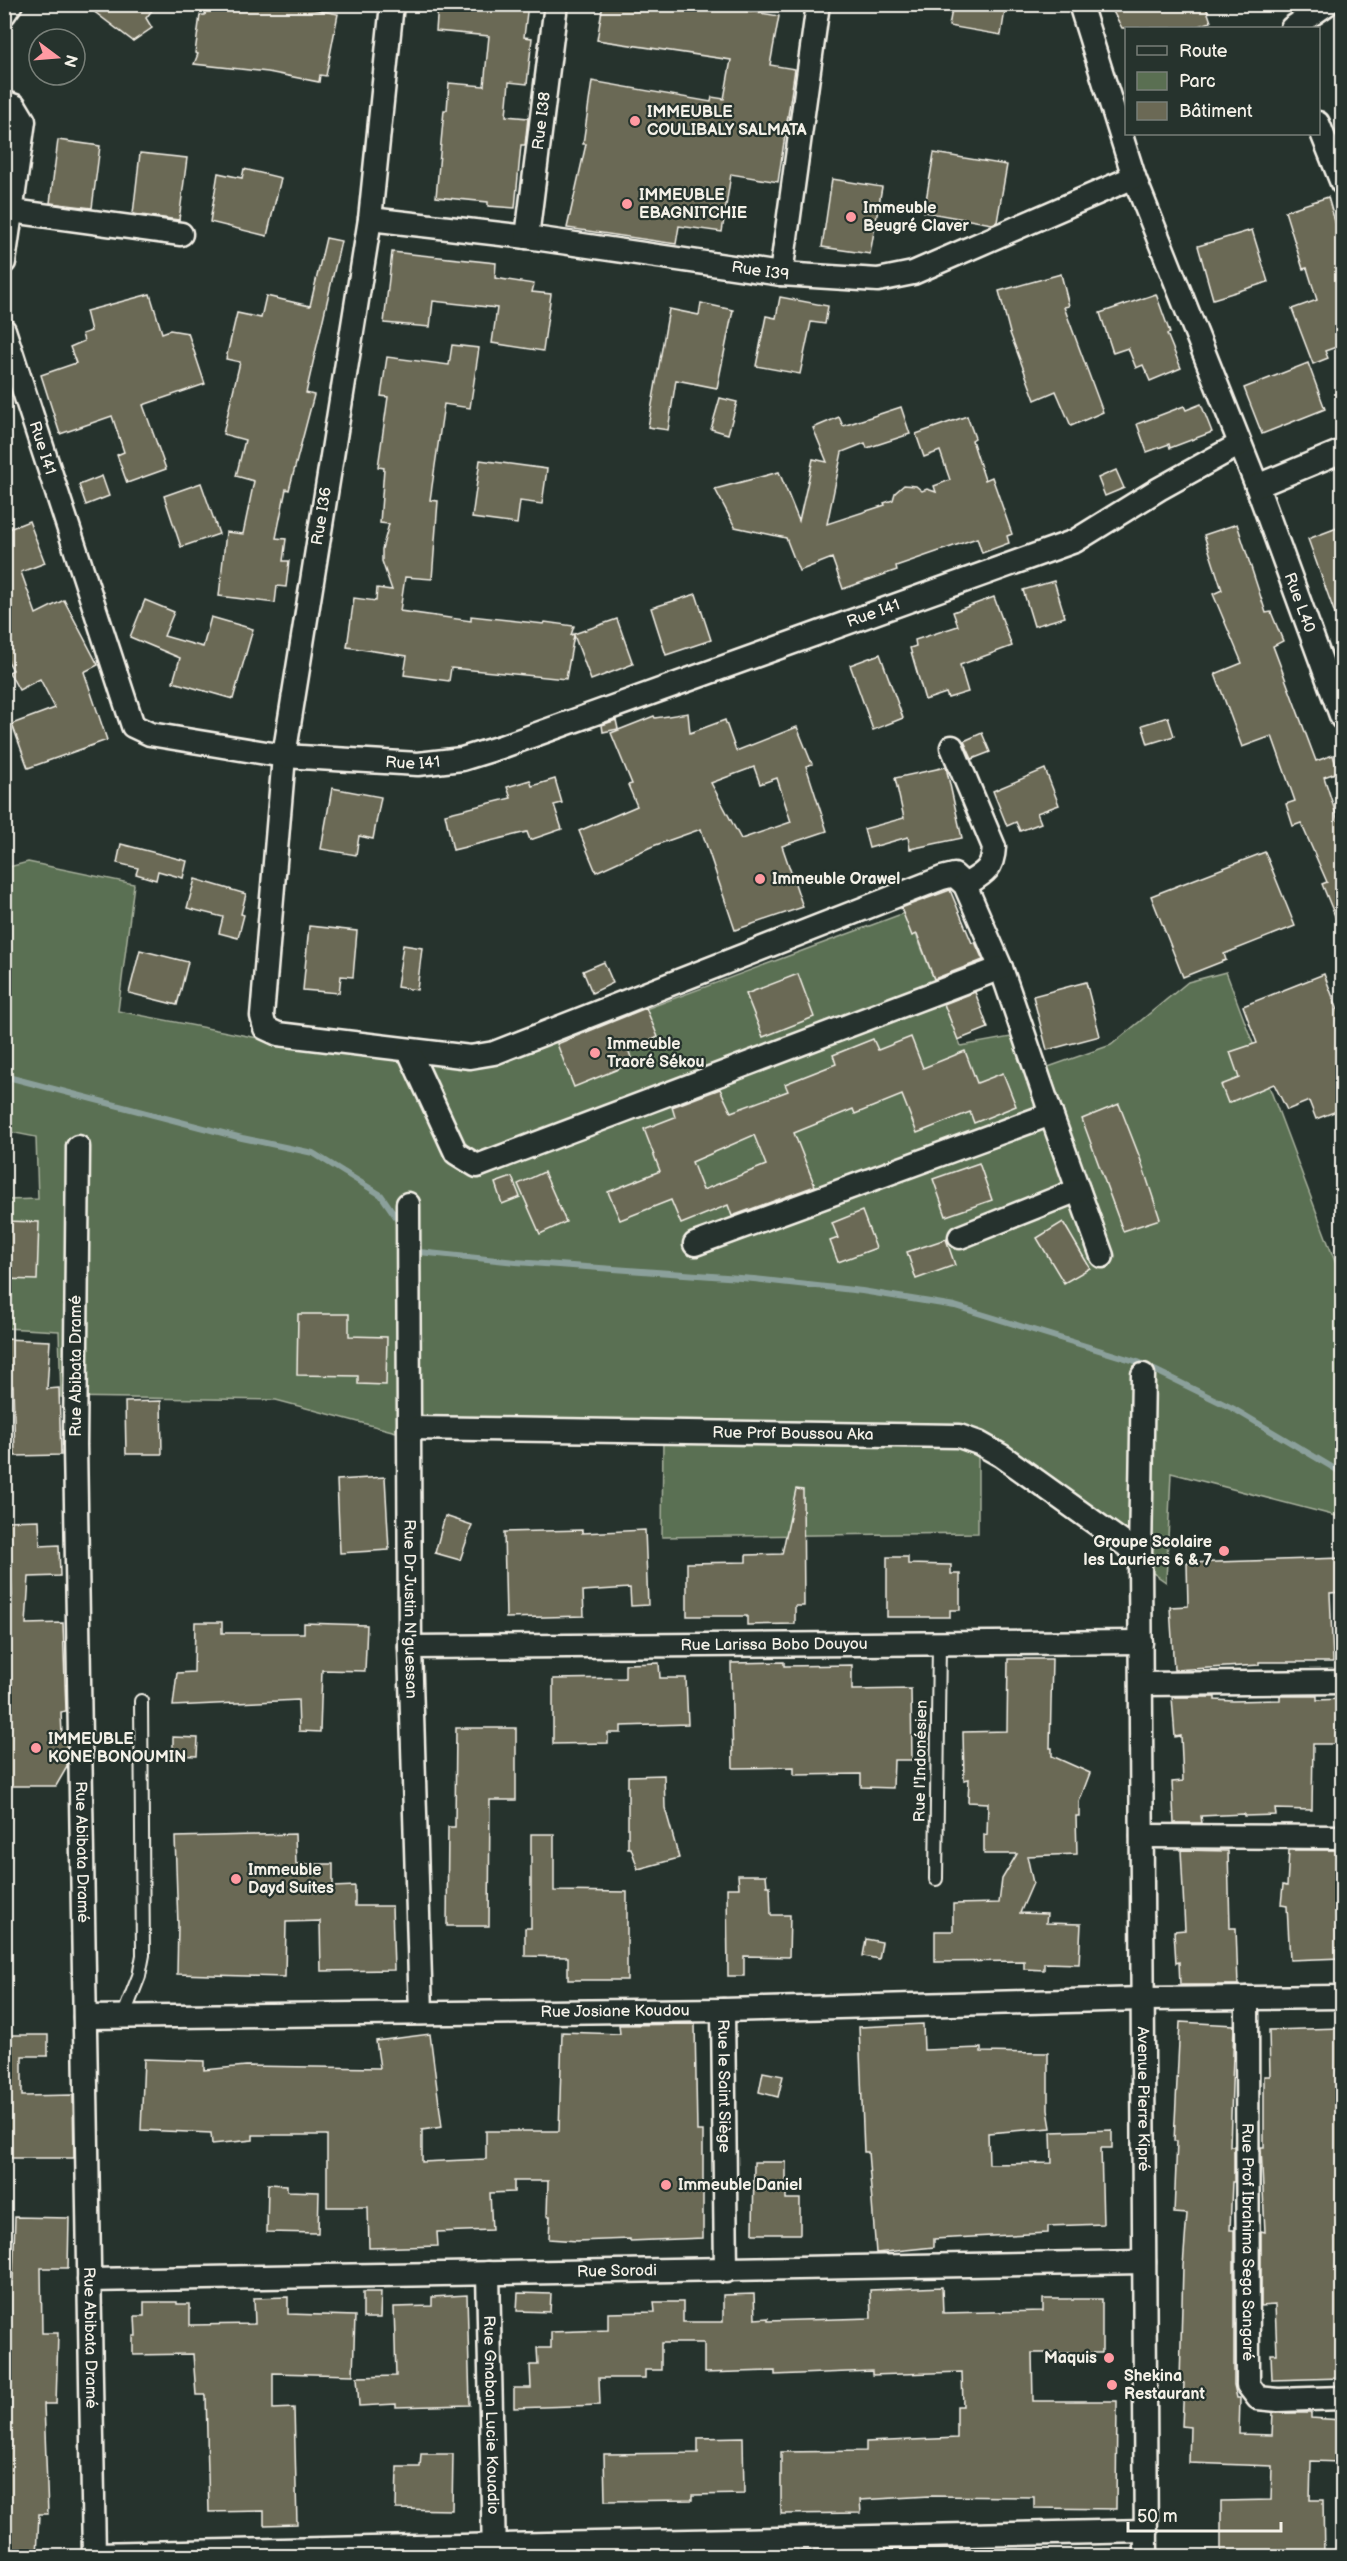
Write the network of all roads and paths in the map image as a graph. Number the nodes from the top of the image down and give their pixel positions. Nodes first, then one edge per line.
1 (11, 4) edge
2 (392, 4) edge
3 (556, 4) edge
4 (818, 4) edge
5 (1080, 4) edge
6 (1328, 4) edge
7 (4, 14) edge
8 (1294, 27) edge
9 (4, 102) edge
10 (1320, 128) edge
11 (1134, 177) junction
12 (1342, 183) edge
13 (12, 211) junction
14 (370, 219) junction
15 (181, 234) dead end
16 (527, 237) junction
17 (4, 262) edge
18 (781, 274) junction
19 (4, 330) edge
20 (1240, 444) junction
21 (1342, 451) edge
22 (1257, 486) junction
23 (1342, 718) edge
24 (952, 747) dead end
25 (284, 756) junction
26 (965, 885) junction
27 (1000, 968) junction
28 (409, 1051) junction
29 (1051, 1114) junction
30 (78, 1147) dead end
31 (1078, 1190) junction
32 (408, 1204) dead end
33 (960, 1238) dead end
34 (695, 1244) dead end
35 (1102, 1256) dead end
36 (1143, 1375) dead end
37 (409, 1428) junction
38 (1140, 1555) junction
39 (1141, 1642) junction
40 (939, 1644) junction
41 (410, 1647) junction
42 (1342, 1682) edge
43 (1141, 1684) junction
44 (141, 1701) dead end
45 (1142, 1836) junction
46 (1342, 1837) edge
47 (936, 1880) dead end
48 (1342, 1997) edge
49 (1247, 1998) junction
50 (1143, 1999) junction
51 (723, 2010) junction
52 (421, 2013) junction
53 (84, 2017) junction
54 (123, 2017) junction
55 (1144, 2262) junction
56 (726, 2271) junction
57 (488, 2273) junction
58 (89, 2280) junction
59 (1342, 2398) edge
60 (1146, 2531) junction
61 (494, 2551) edge
62 (94, 2555) edge
63 (1146, 2556) edge

1 - 7 street
2 - 14 street, Rue I36
3 - 16 street, Rue I38
4 - 18 street
5 - 11 street, Rue L40
6 - 8 street
9 - 13 street
10 - 12 street
11 - 18 street, Rue I39
11 - 20 street, Rue L40
13 - 15 street
13 - 17 street
14 - 16 street, Rue I39
14 - 25 street, Rue I36
16 - 18 street, Rue I39
19 - 25 street, Rue I41
20 - 22 street, Rue L40
20 - 25 street, Rue I41
21 - 22 street
22 - 23 street, Rue L40
24 - 26 street
25 - 28 street, Rue I36
26 - 27 street
26 - 28 street
27 - 28 street
27 - 29 street
29 - 31 street
29 - 34 street
30 - 53 street, Rue Abibata Dramé
31 - 33 street
31 - 35 street
32 - 37 street, Rue Dr Justin N'guessan
36 - 38 street, Avenue Pierre Kipré
37 - 38 street, Rue Prof Boussou Aka
37 - 41 street, Rue Dr Justin N'guessan
38 - 39 street, Avenue Pierre Kipré
39 - 40 street, Rue Larissa Bobo Douyou
39 - 43 street, Avenue Pierre Kipré
40 - 41 street, Rue Larissa Bobo Douyou
40 - 47 lane, Rue l'Indonésien
41 - 52 street, Rue Dr Justin N'guessan
42 - 43 street
43 - 45 street, Avenue Pierre Kipré
44 - 54 lane
45 - 46 street
45 - 50 street, Avenue Pierre Kipré
48 - 49 street, Rue Josiane Koudou
49 - 50 street, Rue Josiane Koudou
49 - 59 street, Rue Prof Ibrahima Sega Sangaré
50 - 51 street, Rue Josiane Koudou
50 - 55 street, Avenue Pierre Kipré
51 - 52 street, Rue Josiane Koudou
51 - 56 street, Rue le Saint Siège
52 - 54 street, Rue Josiane Koudou
53 - 54 street, Rue Josiane Koudou
53 - 58 street, Rue Abibata Dramé
55 - 56 street, Rue Sorodi
55 - 60 street, Avenue Pierre Kipré
56 - 57 street, Rue Sorodi
57 - 58 street, Rue Sorodi
57 - 61 street, Rue Gnaban Lucie Kouadio
58 - 62 street, Rue Abibata Dramé
60 - 61 street
60 - 63 street, Avenue Pierre Kipré
61 - 62 street

